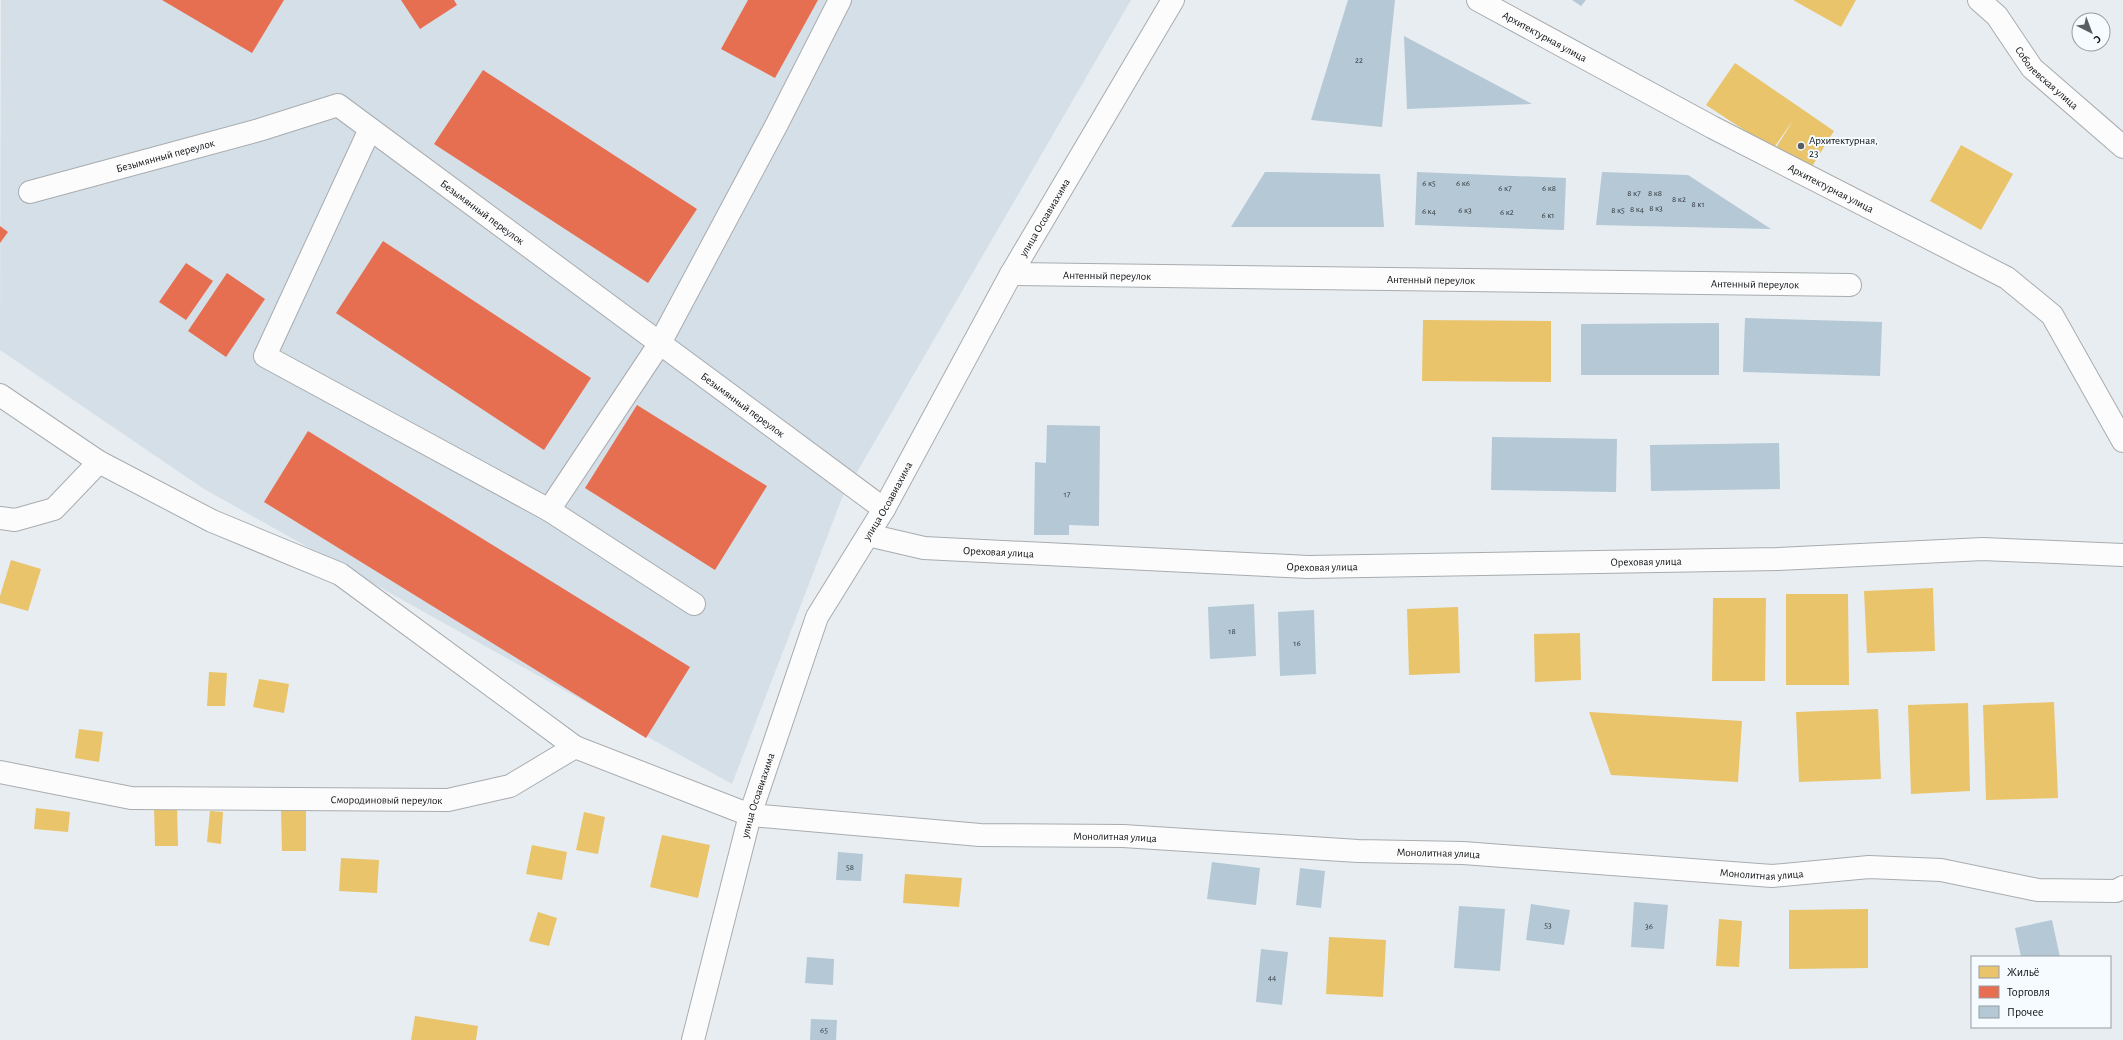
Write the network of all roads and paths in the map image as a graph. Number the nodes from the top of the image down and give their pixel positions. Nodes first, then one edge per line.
1 (840, 0) edge
2 (1173, 0) edge
3 (1478, 0) edge
4 (1979, 0) edge
5 (370, 129) junction
6 (2123, 147) edge
7 (30, 192) dead end
8 (1011, 274) junction
9 (1850, 285) dead end
10 (660, 343) junction
11 (0, 395) edge
12 (2123, 441) edge
13 (99, 462) junction
14 (884, 509) junction
15 (549, 510) junction
16 (0, 518) edge
17 (868, 535) junction
18 (2123, 555) edge
19 (694, 604) dead end
20 (576, 747) junction
21 (0, 772) edge
22 (750, 815) junction
23 (2123, 887) edge
24 (693, 1040) edge

1 - 10 street
2 - 8 street, улица Осоавиахима
3 - 12 street, Архитектурная улица
4 - 6 street, Соболевская улица
5 - 7 street, Безымянный переулок
5 - 10 street, Безымянный переулок
5 - 15 street
8 - 9 street, Антенный переулок
8 - 14 street, улица Осоавиахима
10 - 14 street, Безымянный переулок
10 - 15 street
11 - 13 street
13 - 16 street
13 - 20 street
14 - 17 street, улица Осоавиахима
15 - 19 street
17 - 18 street, Ореховая улица
17 - 22 street, улица Осоавиахима
20 - 21 street, Смородиновый переулок
20 - 22 street
22 - 23 street, Монолитная улица
22 - 24 street, улица Осоавиахима

